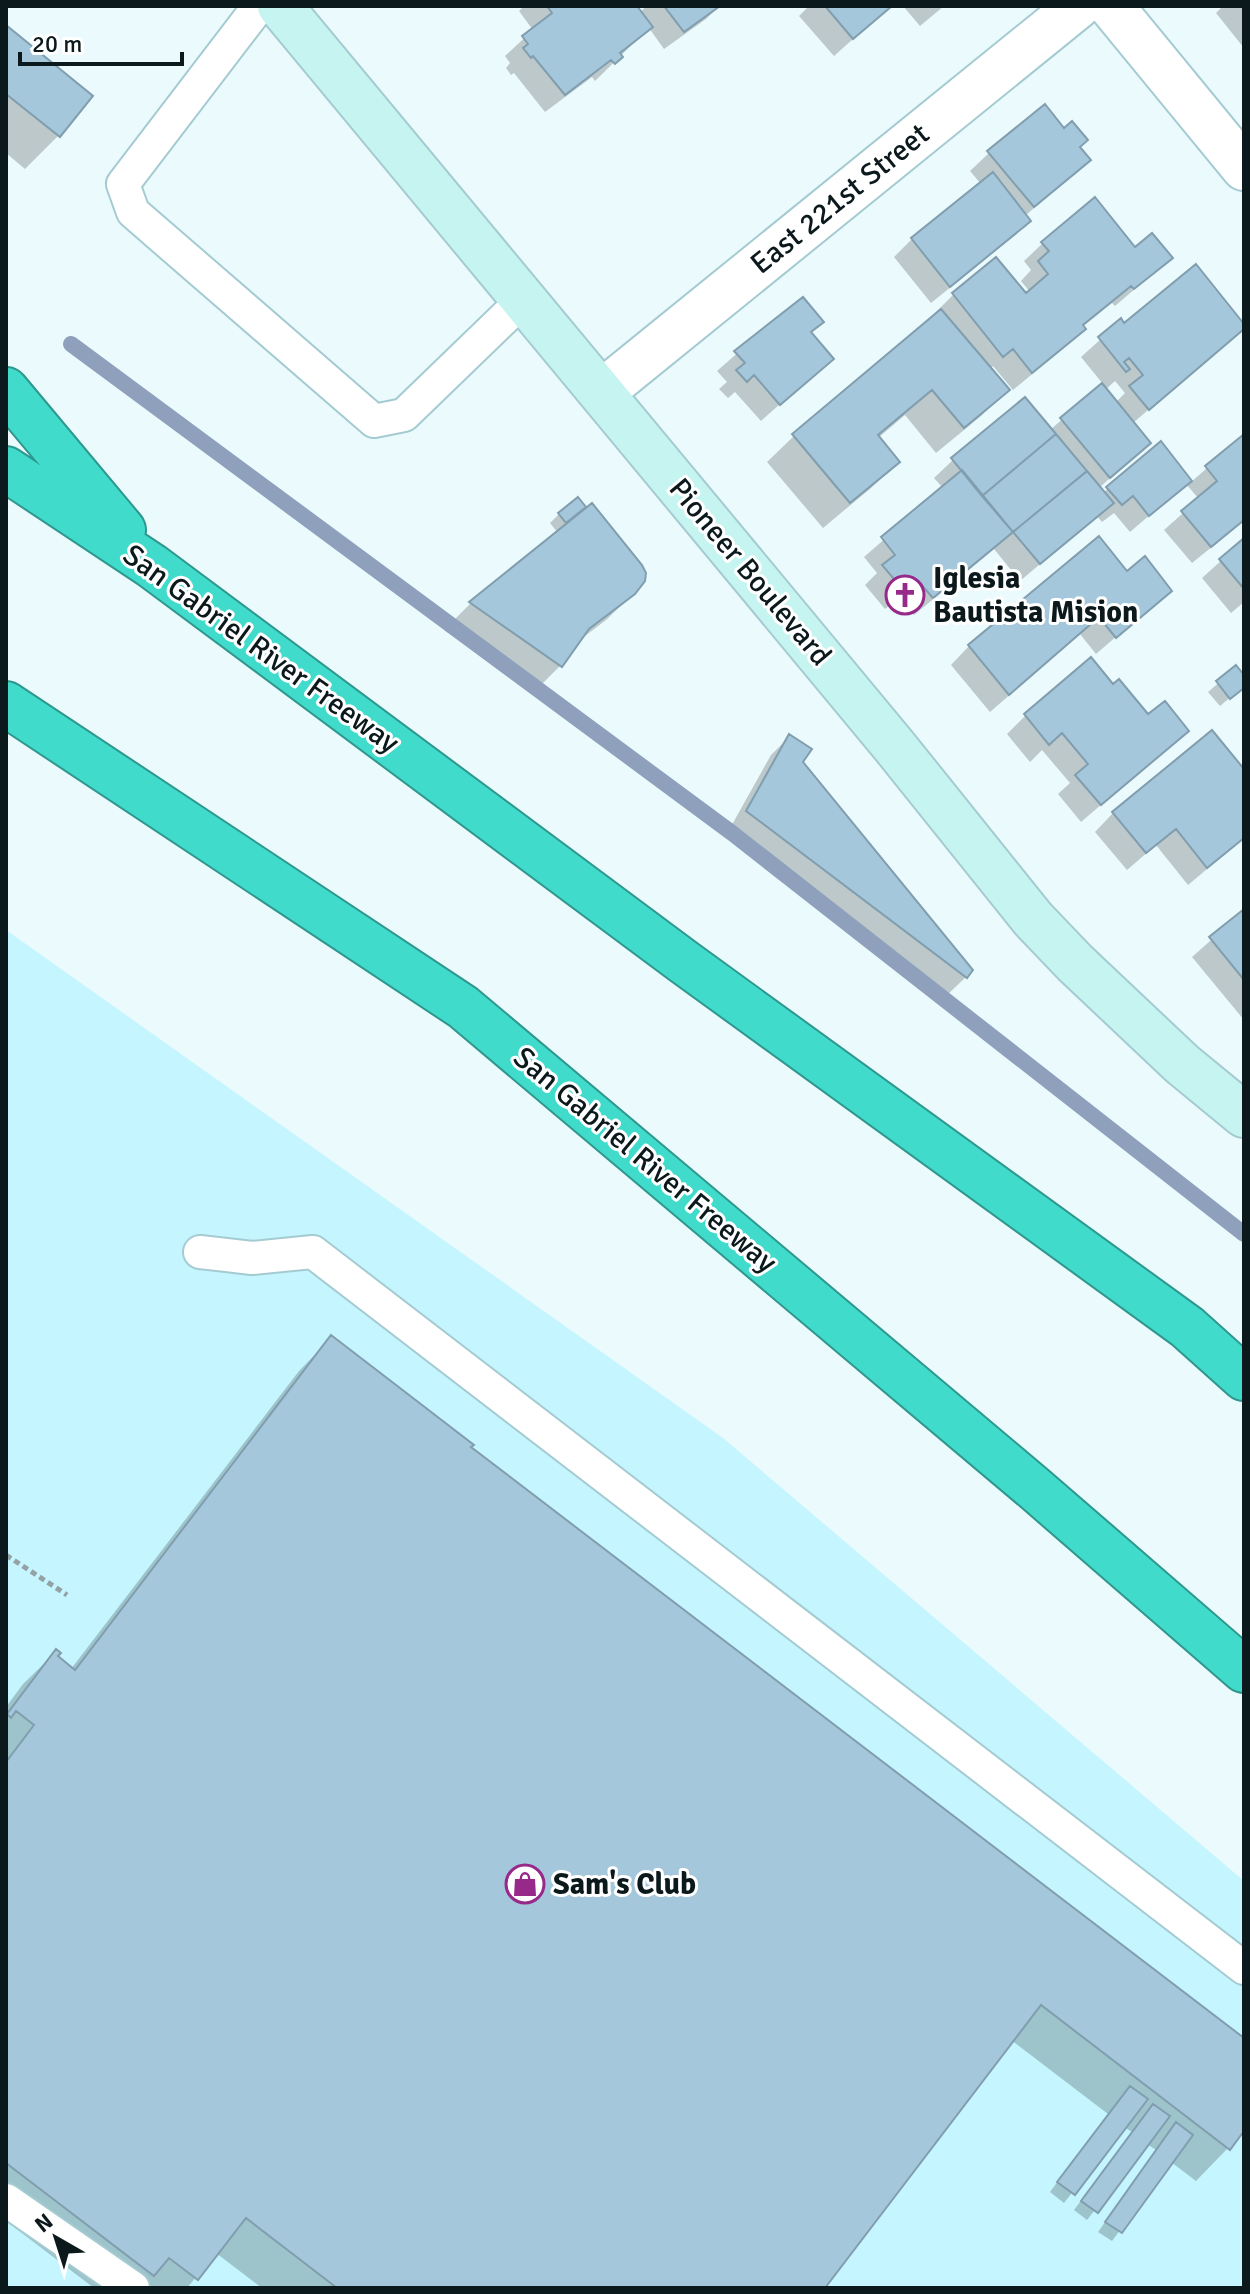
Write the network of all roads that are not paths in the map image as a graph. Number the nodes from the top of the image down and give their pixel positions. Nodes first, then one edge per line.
1 (259, 6) edge
2 (280, 6) edge
3 (1078, 6) edge
4 (1111, 6) edge
5 (1244, 168) edge
6 (522, 301) junction
7 (6, 390) edge
8 (602, 392) junction
9 (6, 469) edge
10 (152, 566) junction
11 (6, 704) edge
12 (1244, 1115) edge
13 (200, 1252) dead end
14 (1244, 1378) edge
15 (1244, 1670) edge
16 (1244, 1968) edge
17 (6, 2200) edge
18 (133, 2288) edge

1 - 6 lane
2 - 6 street, Pioneer Boulevard
3 - 8 street, East 221st Street
4 - 5 street
6 - 8 street, Pioneer Boulevard
7 - 10 highway
8 - 12 street, Pioneer Boulevard
9 - 10 highway, San Gabriel River Freeway
10 - 14 highway, San Gabriel River Freeway
11 - 15 highway, San Gabriel River Freeway
13 - 16 lane
17 - 18 lane

